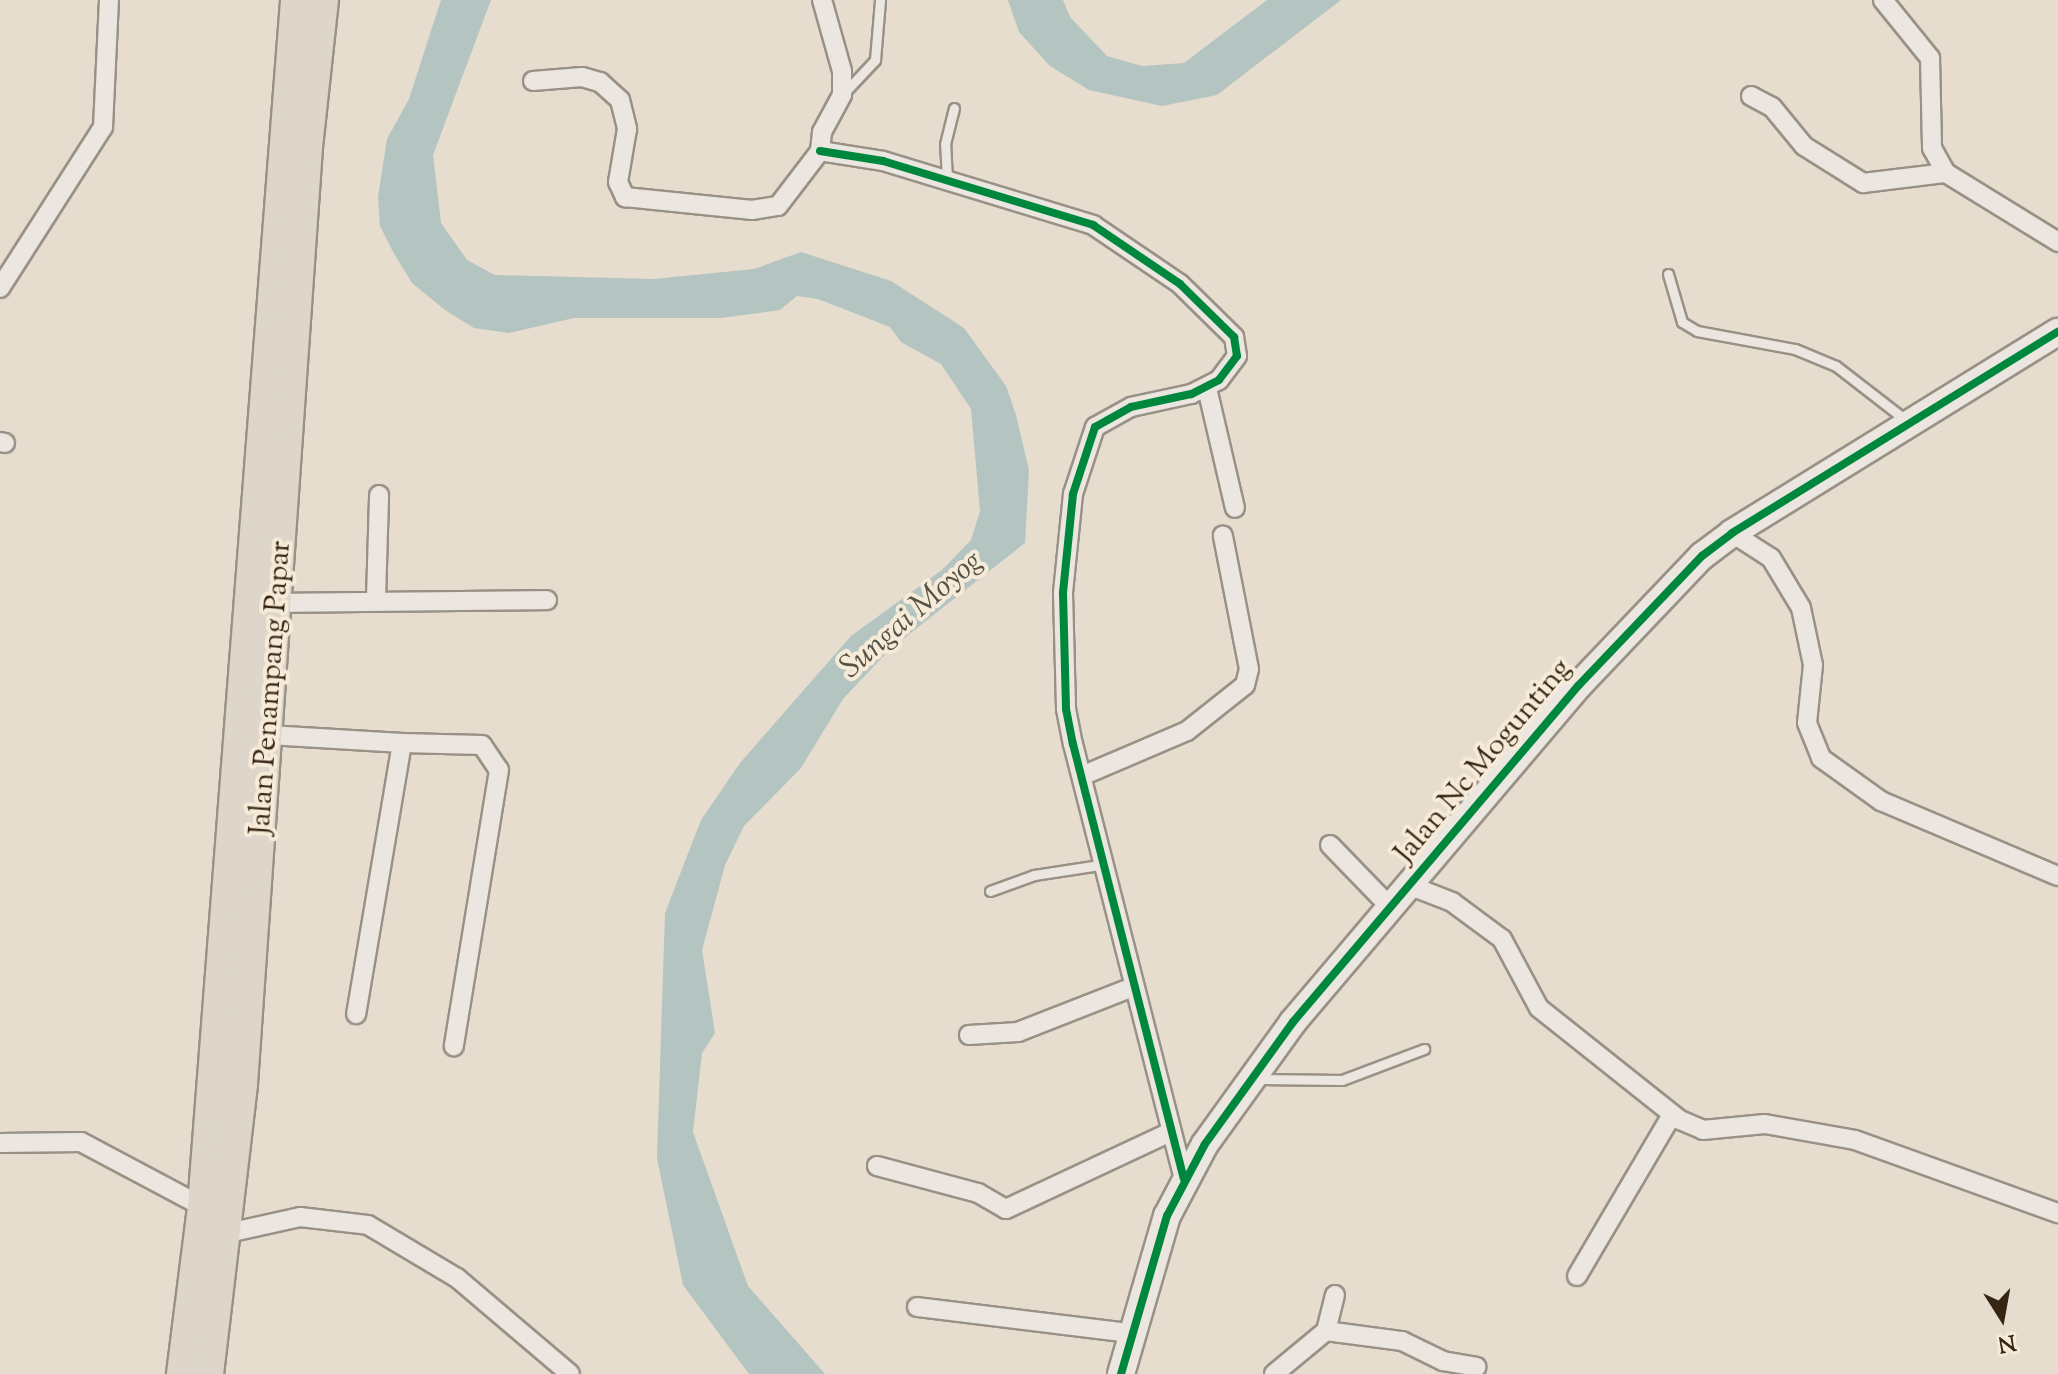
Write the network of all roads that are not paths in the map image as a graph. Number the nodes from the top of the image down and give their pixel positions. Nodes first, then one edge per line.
1 (109, 0) edge
2 (296, 0) edge
3 (323, 0) edge
4 (822, 0) edge
5 (880, 0) edge
6 (1883, 0) edge
7 (533, 81) dead end
8 (842, 95) junction
9 (1751, 96) dead end
10 (954, 108) dead end
11 (820, 151) junction
12 (1946, 173) junction
13 (947, 183) junction
14 (2058, 242) edge
15 (1668, 274) dead end
16 (0, 288) edge
17 (2058, 332) edge
18 (1207, 388) junction
19 (1907, 421) junction
20 (379, 495) dead end
21 (1235, 508) dead end
22 (1732, 533) junction
23 (1223, 536) dead end
24 (376, 599) junction
25 (547, 600) dead end
26 (278, 603) junction
27 (269, 735) junction
28 (402, 743) junction
29 (1084, 775) junction
30 (1330, 845) dead end
31 (1106, 864) junction
32 (2058, 876) edge
33 (1411, 886) junction
34 (990, 891) dead end
35 (1390, 907) junction
36 (1133, 987) junction
37 (356, 1014) dead end
38 (969, 1035) dead end
39 (454, 1046) dead end
40 (1424, 1049) dead end
41 (1250, 1078) junction
42 (1672, 1115) junction
43 (1168, 1133) junction
44 (0, 1143) edge
45 (877, 1166) dead end
46 (1184, 1178) junction
47 (203, 1207) junction
48 (2058, 1213) edge
49 (228, 1233) junction
50 (1577, 1276) dead end
51 (1335, 1295) dead end
52 (917, 1307) dead end
53 (1326, 1331) junction
54 (1129, 1333) junction
55 (1476, 1367) dead end
56 (182, 1374) edge
57 (208, 1374) edge
58 (570, 1374) edge
59 (1121, 1374) edge
60 (1274, 1374) edge

1 - 16 street
2 - 47 main road, Jalan Penampang Papar
3 - 26 main road, Jalan Penampang Papar
4 - 8 street
5 - 8 lane
6 - 12 street
7 - 11 street
8 - 11 street
9 - 12 street
10 - 13 lane
11 - 13 street
12 - 14 street
13 - 18 street
15 - 19 lane
17 - 19 street, Jalan Nc Mogunting
18 - 21 street
18 - 29 street
19 - 22 street, Jalan Nc Mogunting
20 - 24 street
22 - 32 street
22 - 33 street, Jalan Nc Mogunting
23 - 29 street
24 - 25 street
24 - 26 street
26 - 27 main road, Jalan Penampang Papar
27 - 28 street
27 - 49 main road, Jalan Penampang Papar
28 - 37 street
28 - 39 street
29 - 31 street
30 - 35 street
31 - 34 lane
31 - 36 street
33 - 35 street, Jalan Nc Mogunting
33 - 42 street
35 - 41 street, Jalan Nc Mogunting
36 - 38 street
36 - 43 street
40 - 41 lane
41 - 46 street, Jalan Nc Mogunting
42 - 48 street
42 - 50 street
43 - 45 street
43 - 46 street
44 - 47 street
46 - 54 street, Jalan Nc Mogunting
47 - 56 main road, Jalan Penampang Papar
49 - 57 main road, Jalan Penampang Papar
49 - 58 street
51 - 53 street
52 - 54 street
53 - 55 street
53 - 60 street
54 - 59 street, Jalan Nc Mogunting

